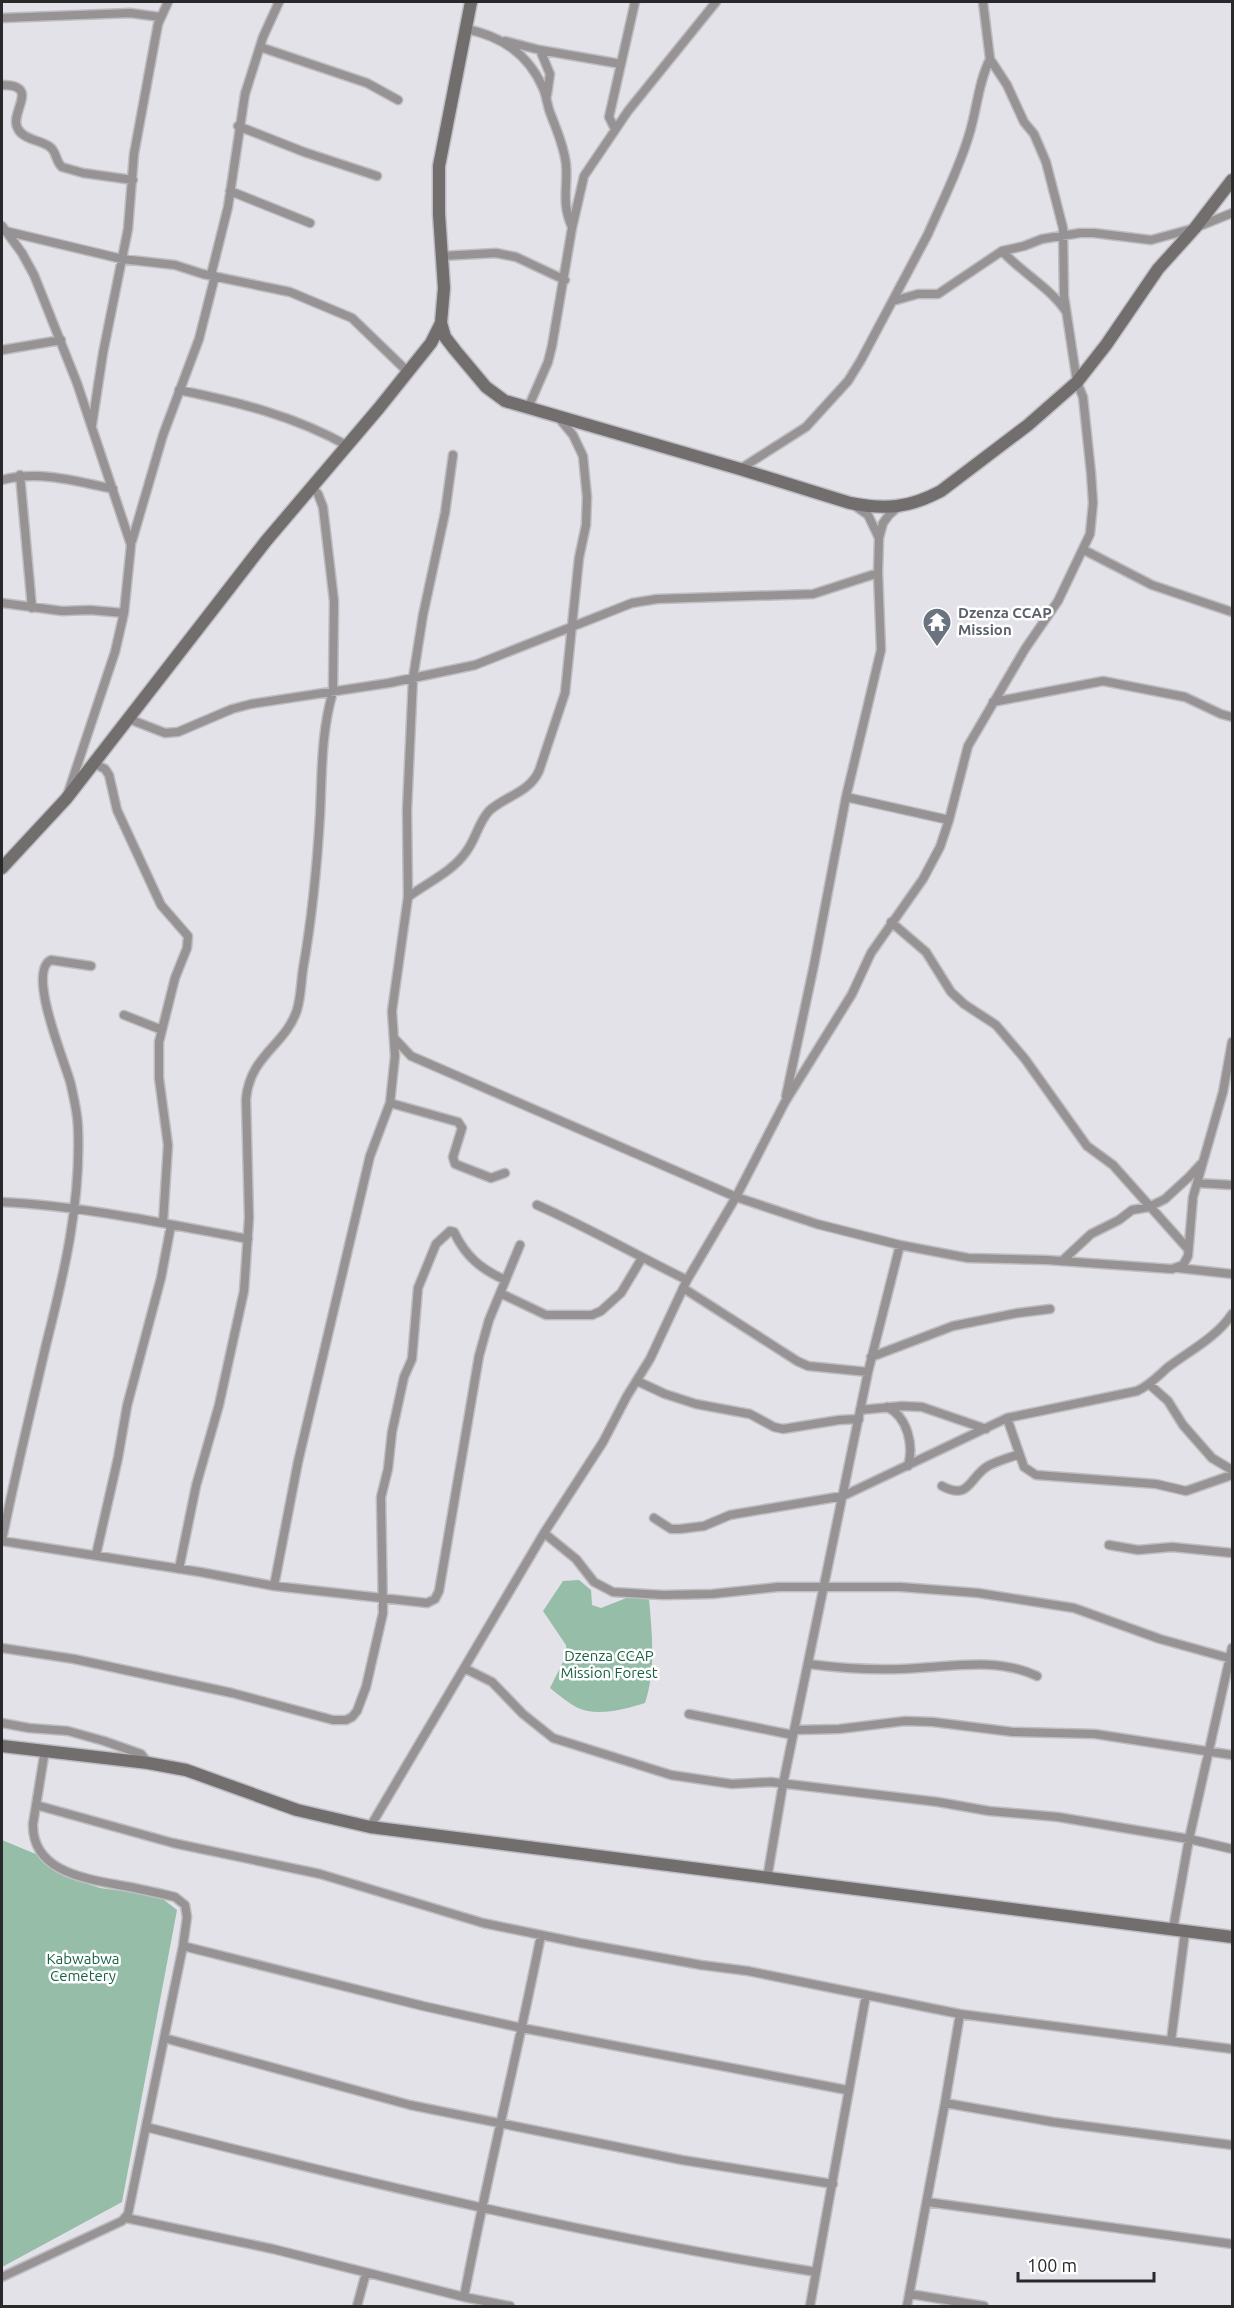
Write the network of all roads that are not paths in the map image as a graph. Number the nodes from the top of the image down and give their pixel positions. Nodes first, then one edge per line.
1 (168, 2) edge
2 (279, 2) edge
3 (471, 2) edge
4 (635, 2) edge
5 (716, 2) edge
6 (983, 2) edge
7 (160, 17) junction
8 (2, 18) edge
9 (465, 29) junction
10 (502, 40) junction
11 (260, 47) junction
12 (540, 50) junction
13 (563, 54) junction
14 (990, 59) junction
15 (621, 64) junction
16 (550, 74) junction
17 (2, 85) edge
18 (547, 98) junction
19 (398, 100) dead end
20 (238, 126) junction
21 (615, 129) junction
22 (377, 176) dead end
23 (133, 180) junction
24 (1233, 180) edge
25 (230, 191) junction
26 (1233, 213) edge
27 (310, 223) dead end
28 (572, 228) junction
29 (1195, 228) junction
30 (3, 229) edge
31 (1064, 235) junction
32 (1002, 251) junction
33 (442, 256) junction
34 (122, 259) junction
35 (213, 275) junction
36 (565, 280) junction
37 (893, 301) junction
38 (1066, 311) junction
39 (441, 323) junction
40 (61, 340) junction
41 (2, 350) edge
42 (407, 371) junction
43 (1077, 382) junction
44 (179, 390) junction
45 (528, 408) junction
46 (556, 416) junction
47 (92, 428) junction
48 (348, 446) junction
49 (453, 455) dead end
50 (740, 469) junction
51 (20, 475) junction
52 (2, 480) edge
53 (312, 487) junction
54 (113, 489) junction
55 (850, 503) junction
56 (898, 507) junction
57 (879, 538) junction
58 (131, 545) junction
59 (1084, 550) junction
60 (878, 573) junction
61 (2, 603) edge
62 (32, 608) junction
63 (1233, 612) edge
64 (124, 613) junction
65 (572, 628) junction
66 (413, 678) junction
67 (333, 692) junction
68 (993, 702) junction
69 (1221, 714) junction
70 (1233, 717) edge
71 (129, 719) junction
72 (1233, 723) edge
73 (95, 764) junction
74 (846, 797) junction
75 (66, 800) junction
76 (949, 820) junction
77 (2, 867) edge
78 (408, 897) junction
79 (891, 922) junction
80 (90, 966) dead end
81 (124, 1015) dead end
82 (162, 1030) junction
83 (394, 1038) junction
84 (1233, 1042) edge
85 (1223, 1092) junction
86 (1233, 1093) edge
87 (784, 1102) junction
88 (390, 1103) junction
89 (1203, 1161) junction
90 (505, 1173) dead end
91 (1197, 1183) junction
92 (1233, 1185) edge
93 (736, 1197) junction
94 (2, 1202) edge
95 (537, 1205) dead end
96 (1149, 1207) junction
97 (75, 1210) junction
98 (167, 1224) junction
99 (248, 1239) junction
100 (520, 1245) dead end
101 (900, 1245) junction
102 (1188, 1249) junction
103 (642, 1258) junction
104 (1062, 1261) junction
105 (1178, 1268) junction
106 (1233, 1274) edge
107 (505, 1280) junction
108 (685, 1284) junction
109 (500, 1293) junction
110 (1050, 1309) dead end
111 (1233, 1314) edge
112 (871, 1357) junction
113 (868, 1372) junction
114 (637, 1381) junction
115 (1150, 1385) junction
116 (887, 1407) junction
117 (860, 1415) junction
118 (1007, 1418) junction
119 (986, 1429) junction
120 (1019, 1454) junction
121 (908, 1466) junction
122 (1233, 1470) edge
123 (1233, 1475) edge
124 (942, 1486) dead end
125 (843, 1497) junction
126 (654, 1518) dead end
127 (544, 1533) junction
128 (2, 1541) edge
129 (1108, 1545) dead end
130 (1233, 1553) edge
131 (96, 1555) junction
132 (178, 1569) junction
133 (274, 1587) junction
134 (824, 1588) junction
135 (383, 1597) junction
136 (2, 1648) edge
137 (1233, 1648) edge
138 (1231, 1658) edge
139 (808, 1664) junction
140 (464, 1668) junction
141 (1037, 1676) dead end
142 (689, 1714) dead end
143 (2, 1723) edge
144 (794, 1733) junction
145 (2, 1746) edge
146 (45, 1750) junction
147 (1209, 1750) junction
148 (1233, 1755) edge
149 (148, 1762) junction
150 (783, 1784) junction
151 (36, 1805) junction
152 (370, 1827) junction
153 (1189, 1839) junction
154 (1233, 1850) edge
155 (767, 1879) junction
156 (1179, 1930) junction
157 (541, 1935) junction
158 (1233, 1937) edge
159 (183, 1946) junction
160 (866, 1995) junction
161 (960, 2014) junction
162 (522, 2028) junction
163 (164, 2038) junction
164 (1171, 2041) junction
165 (1233, 2049) edge
166 (847, 2090) junction
167 (945, 2103) junction
168 (500, 2122) junction
169 (146, 2127) junction
170 (1233, 2145) edge
171 (833, 2184) junction
172 (927, 2202) junction
173 (481, 2206) junction
174 (126, 2218) junction
175 (1233, 2244) edge
176 (366, 2272) junction
177 (816, 2272) junction
178 (2, 2277) edge
179 (910, 2294) junction
180 (464, 2297) junction
181 (472, 2303) edge
182 (357, 2307) edge
183 (510, 2307) edge
184 (810, 2307) edge
185 (908, 2307) edge
186 (984, 2307) edge

1 - 7 street
2 - 11 street
3 - 9 street
4 - 15 street
5 - 21 street
6 - 14 street
7 - 8 street
7 - 23 street
9 - 10 street
9 - 33 street
10 - 12 street
10 - 18 street
11 - 19 street
11 - 20 street
12 - 13 street
12 - 16 street
13 - 15 street
13 - 16 street
14 - 31 street
14 - 37 street
15 - 21 street
16 - 18 street
17 - 23 street
18 - 28 street
20 - 22 street
20 - 25 street
21 - 28 street
23 - 34 street
24 - 29 street
25 - 27 street
25 - 35 street
26 - 29 street
28 - 36 street
29 - 31 street
29 - 43 street
30 - 34 street
30 - 40 street
31 - 32 street
31 - 38 street
32 - 37 street
32 - 38 street
33 - 36 street
33 - 39 street
34 - 35 street
34 - 47 street
35 - 42 street
35 - 44 street
36 - 45 street
37 - 50 street
38 - 43 street
39 - 42 street
39 - 45 street
40 - 41 street
40 - 47 street
42 - 48 street
43 - 56 street
43 - 59 street
44 - 48 street
44 - 58 street
45 - 46 street
46 - 50 street
46 - 65 street
47 - 54 street
48 - 53 street
49 - 66 street
50 - 55 street
51 - 52 street
51 - 54 street
51 - 62 street
53 - 67 street
53 - 71 street
54 - 58 street
55 - 56 street
55 - 57 street
56 - 57 street
57 - 60 street
58 - 64 street
59 - 63 street
59 - 68 street
60 - 65 street
60 - 74 street
61 - 62 street
62 - 64 street
64 - 75 street
65 - 66 street
65 - 78 street
66 - 67 street
66 - 78 street
67 - 71 street
67 - 99 street
68 - 69 street
68 - 76 street
69 - 70 street
69 - 72 street
71 - 73 street
73 - 75 street
73 - 82 street
74 - 76 street
74 - 87 street
75 - 77 street
76 - 79 street
78 - 83 street
79 - 87 street
79 - 96 street
80 - 97 street
81 - 82 street
82 - 98 street
83 - 88 street
83 - 93 street
84 - 85 street
85 - 86 street
85 - 89 street
87 - 93 street
88 - 90 street
88 - 133 street
89 - 91 street
89 - 96 street
91 - 92 street
91 - 102 street
93 - 101 street
93 - 108 street
94 - 97 street
95 - 103 street
96 - 102 street
96 - 104 street
97 - 98 street
97 - 128 street
98 - 99 street
98 - 131 street
99 - 132 street
100 - 107 street
101 - 104 street
101 - 112 street
102 - 105 street
103 - 108 street
103 - 109 street
104 - 105 street
105 - 106 street
107 - 109 street
107 - 135 street
108 - 113 street
108 - 114 street
109 - 135 street
110 - 112 street
111 - 115 street
112 - 113 street
113 - 117 street
114 - 117 street
114 - 127 street
115 - 118 street
115 - 122 street
116 - 117 street
116 - 119 street
116 - 121 street
117 - 125 street
118 - 119 street
118 - 120 street
119 - 121 street
120 - 123 street
120 - 124 street
121 - 125 street
125 - 126 street
125 - 134 street
127 - 134 street
127 - 140 street
128 - 131 street
129 - 130 street
131 - 132 street
132 - 133 street
133 - 135 street
134 - 138 street
134 - 139 street
135 - 136 street
137 - 138 street
138 - 147 street
139 - 141 street
139 - 144 street
140 - 150 street
140 - 152 street
142 - 144 street
143 - 149 street
144 - 147 street
144 - 150 street
145 - 146 street
146 - 149 street
146 - 151 street
147 - 148 street
147 - 153 street
149 - 152 street
150 - 153 street
150 - 155 street
151 - 157 street
151 - 159 street
152 - 155 street
153 - 154 street
153 - 156 street
155 - 156 street
156 - 158 street
156 - 164 street
157 - 160 street
157 - 162 street
159 - 162 street
159 - 163 street
160 - 161 street
160 - 166 street
161 - 164 street
161 - 167 street
162 - 166 street
162 - 168 street
163 - 168 street
163 - 169 street
164 - 165 street
166 - 171 street
167 - 170 street
167 - 172 street
168 - 171 street
168 - 173 street
169 - 173 street
169 - 174 street
171 - 177 street
172 - 175 street
172 - 179 street
173 - 177 street
173 - 180 street
174 - 176 street
174 - 178 street
176 - 180 street
176 - 182 street
177 - 184 street
179 - 185 street
179 - 186 street
180 - 181 street
181 - 183 street

